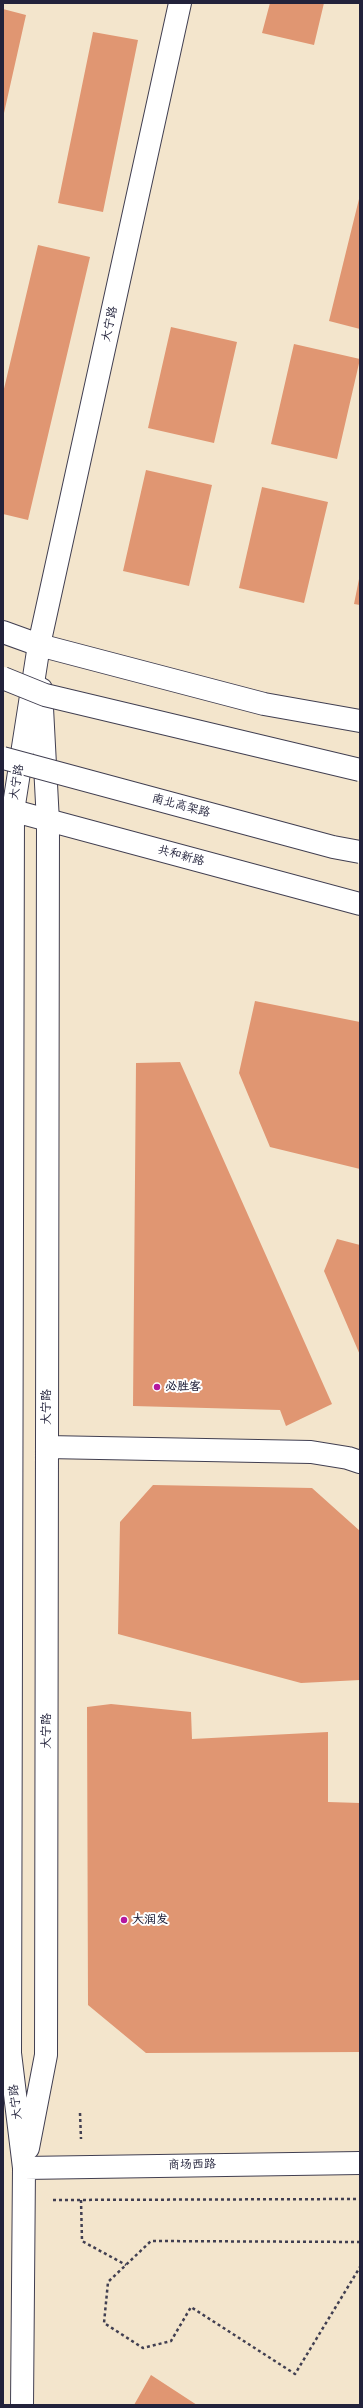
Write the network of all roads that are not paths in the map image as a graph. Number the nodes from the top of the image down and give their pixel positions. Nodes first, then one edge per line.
1 (180, 3) edge
2 (3, 632) edge
3 (39, 645) junction
4 (3, 678) edge
5 (360, 721) edge
6 (3, 758) edge
7 (360, 770) edge
8 (8, 810) edge
9 (48, 822) junction
10 (360, 852) edge
11 (360, 904) edge
12 (47, 1447) junction
13 (360, 1462) edge
14 (360, 2163) edge
15 (24, 2168) junction
16 (22, 2405) edge

1 - 3 main road, 大宁路
2 - 3 main road
3 - 5 main road
3 - 8 main road, 大宁路
3 - 9 main road, 大宁路
4 - 7 main road, bridge
6 - 10 main road, 南北高架路, bridge
8 - 9 main road, 共和新路
8 - 15 main road, 大宁路
9 - 11 main road, 共和新路
9 - 12 main road, 大宁路
12 - 13 main road
12 - 15 main road, 大宁路
14 - 15 main road, 商场西路
15 - 16 main road, 大宁路

